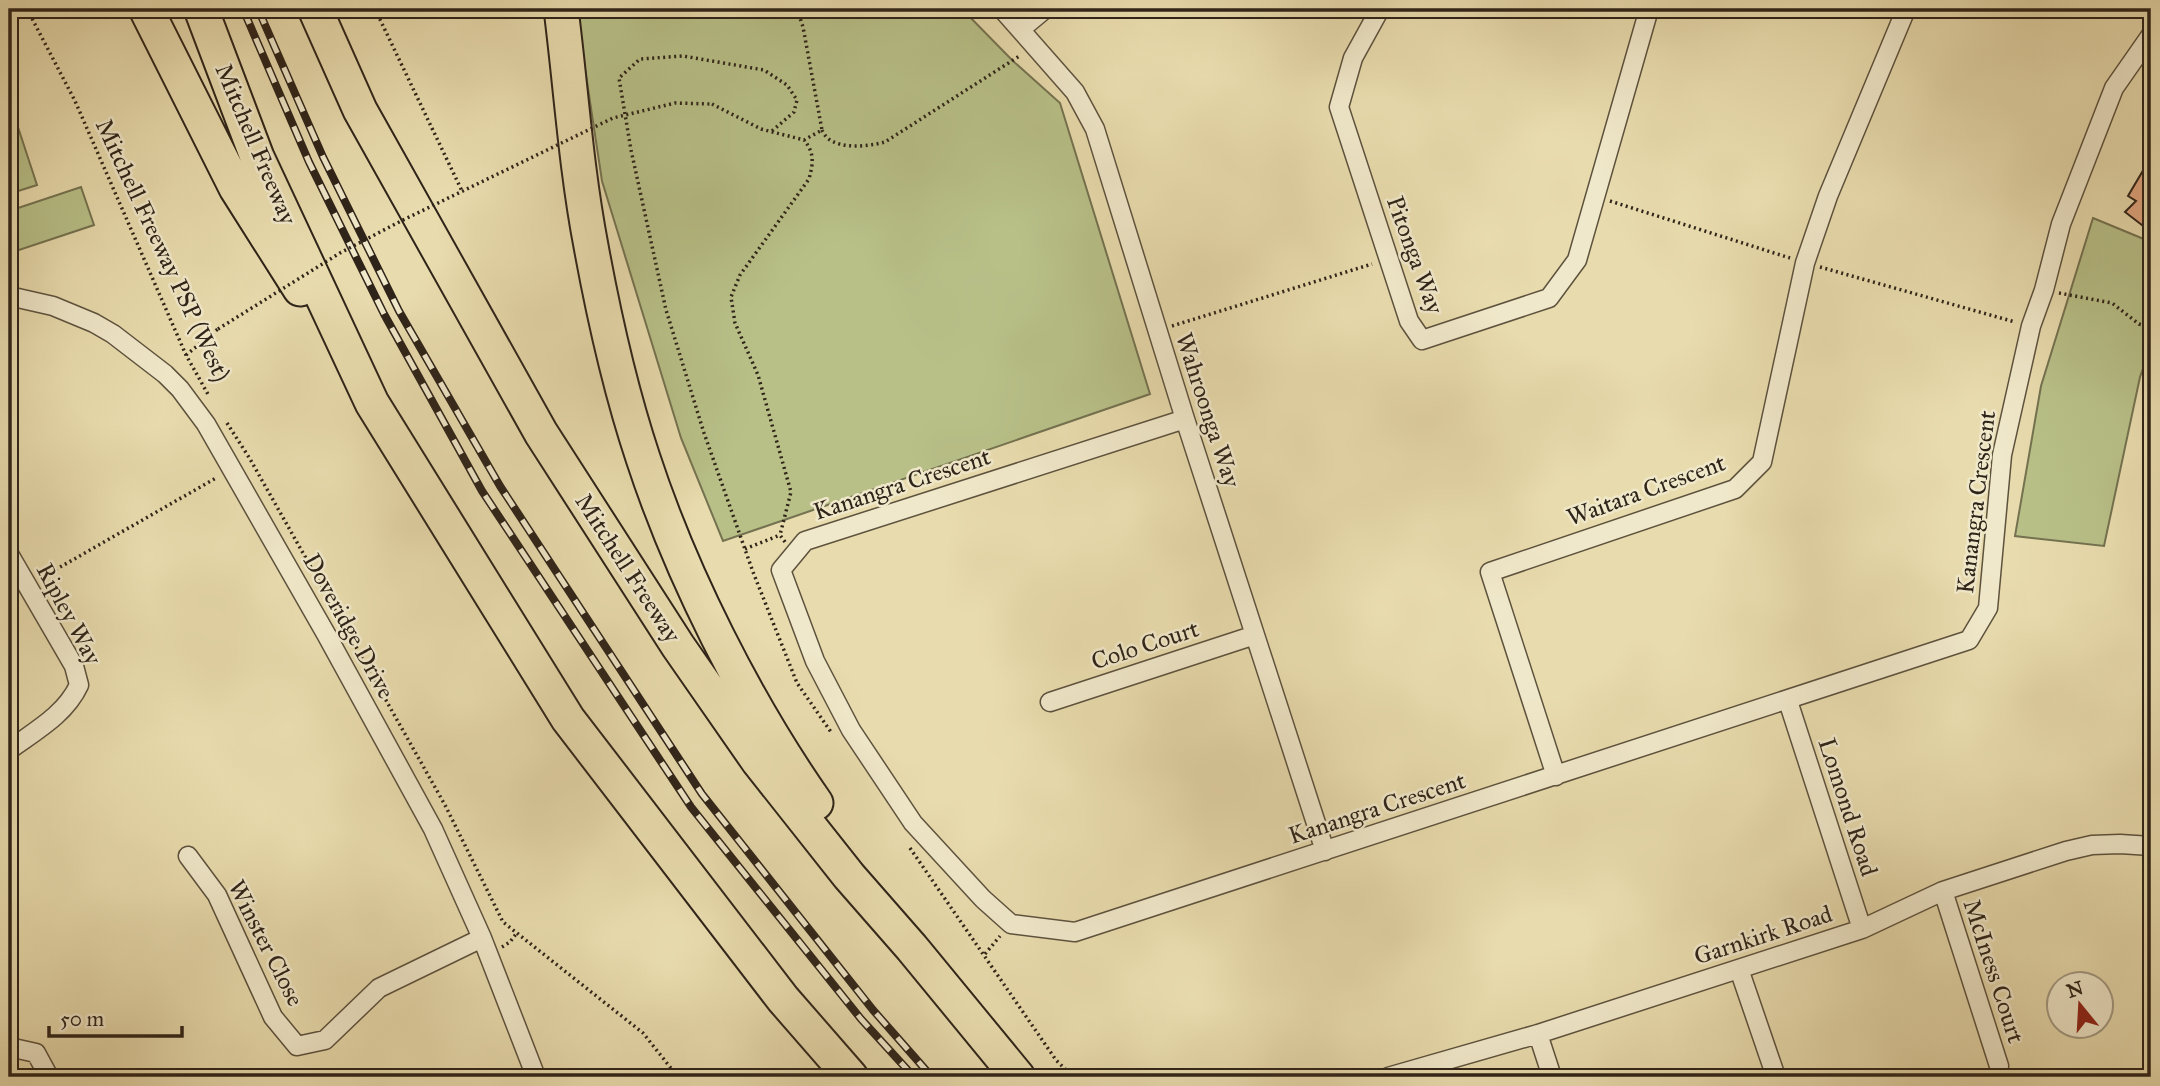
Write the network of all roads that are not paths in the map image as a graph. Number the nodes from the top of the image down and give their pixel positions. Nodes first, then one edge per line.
1 (146, 9) edge
2 (201, 9) edge
3 (314, 9) edge
4 (561, 9) edge
5 (1002, 9) edge
6 (1045, 9) edge
7 (1380, 9) edge
8 (1649, 9) edge
9 (1900, 9) edge
10 (1021, 29) junction
11 (2151, 35) edge
12 (9, 296) edge
13 (372, 403) junction
14 (1185, 419) junction
15 (9, 554) edge
16 (1255, 635) junction
17 (1788, 701) junction
18 (1050, 702) dead end
19 (9, 750) edge
20 (1556, 776) junction
21 (2151, 846) edge
22 (1325, 851) junction
23 (188, 856) dead end
24 (1943, 891) junction
25 (1862, 929) junction
26 (482, 938) junction
27 (912, 948) junction
28 (1739, 968) junction
29 (1538, 1034) junction
30 (9, 1047) edge
31 (1999, 1066) dead end
32 (50, 1077) edge
33 (536, 1077) edge
34 (851, 1077) edge
35 (1017, 1077) edge
36 (1388, 1077) edge
37 (1552, 1077) edge
38 (1776, 1077) edge

1 - 13 highway
2 - 13 highway, Mitchell Freeway
3 - 27 highway, Mitchell Freeway
4 - 27 highway
5 - 10 street, Wahroonga Way
6 - 10 street
7 - 8 street, Pitonga Way
9 - 20 street, Waitara Crescent
10 - 14 street, Wahroonga Way
11 - 17 street, Kanangra Crescent
12 - 26 street, Doveridge Drive
13 - 34 highway, Mitchell Freeway
14 - 16 street, Wahroonga Way
14 - 22 street, Kanangra Crescent
15 - 19 street, Ripley Way
16 - 18 street, Colo Court
16 - 22 street, Wahroonga Way
17 - 20 street, Kanangra Crescent
17 - 25 street, Lomond Road
20 - 22 street, Kanangra Crescent
21 - 24 street, Garnkirk Road
23 - 26 street, Winster Close
24 - 25 street, Garnkirk Road
24 - 31 street, McIness Court
25 - 28 street, Garnkirk Road
26 - 33 street, Doveridge Drive
27 - 35 highway, Mitchell Freeway
28 - 29 street, Garnkirk Road
28 - 38 street
29 - 36 street, Garnkirk Road
29 - 37 street
30 - 32 street

